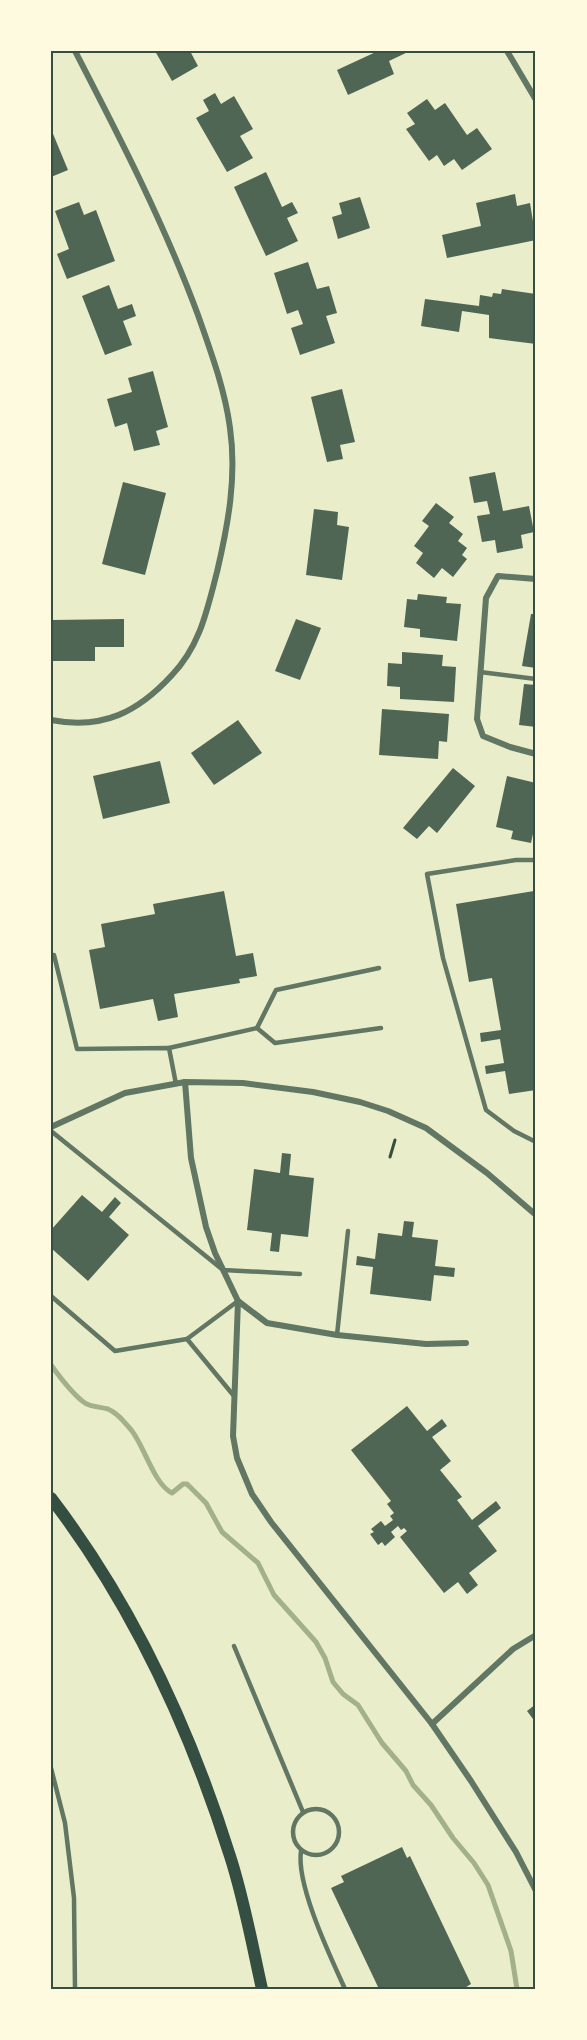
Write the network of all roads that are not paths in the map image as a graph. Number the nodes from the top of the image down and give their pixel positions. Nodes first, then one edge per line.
1 (75, 51) edge
2 (507, 51) edge
3 (536, 100) edge
4 (536, 579) edge
5 (480, 672) junction
6 (536, 679) edge
7 (51, 720) edge
8 (536, 754) edge
9 (536, 860) edge
10 (54, 955) dead end
11 (379, 968) dead end
12 (257, 1028) junction
13 (381, 1028) dead end
14 (169, 1048) junction
15 (185, 1082) junction
16 (176, 1084) junction
17 (51, 1129) edge
18 (536, 1142) edge
19 (536, 1215) edge
20 (348, 1231) dead end
21 (223, 1270) junction
22 (300, 1274) dead end
23 (51, 1296) edge
24 (238, 1301) junction
25 (337, 1335) junction
26 (187, 1340) junction
27 (466, 1343) dead end
28 (234, 1396) junction
29 (51, 1498) edge
30 (536, 1635) edge
31 (234, 1646) dead end
32 (432, 1724) junction
33 (51, 1768) edge
34 (303, 1812) junction
35 (301, 1851) junction
36 (536, 1891) edge
37 (75, 1989) edge
38 (262, 1989) edge
39 (345, 1989) edge

1 - 7 street
2 - 3 street
4 - 5 street
5 - 6 lane
5 - 8 street
9 - 18 lane
10 - 14 lane
11 - 12 lane
12 - 13 lane
12 - 14 lane
14 - 16 lane
15 - 16 street
15 - 19 street
15 - 21 street
16 - 17 street
17 - 21 lane
20 - 25 lane
21 - 22 lane
21 - 24 street
23 - 26 lane
24 - 25 street
24 - 26 lane
24 - 28 street
25 - 27 street
26 - 28 lane
28 - 32 street
29 - 38 main road
30 - 32 street
31 - 34 lane
32 - 36 street
33 - 37 lane
34 - 35 lane
34 - 35 lane
35 - 39 lane

